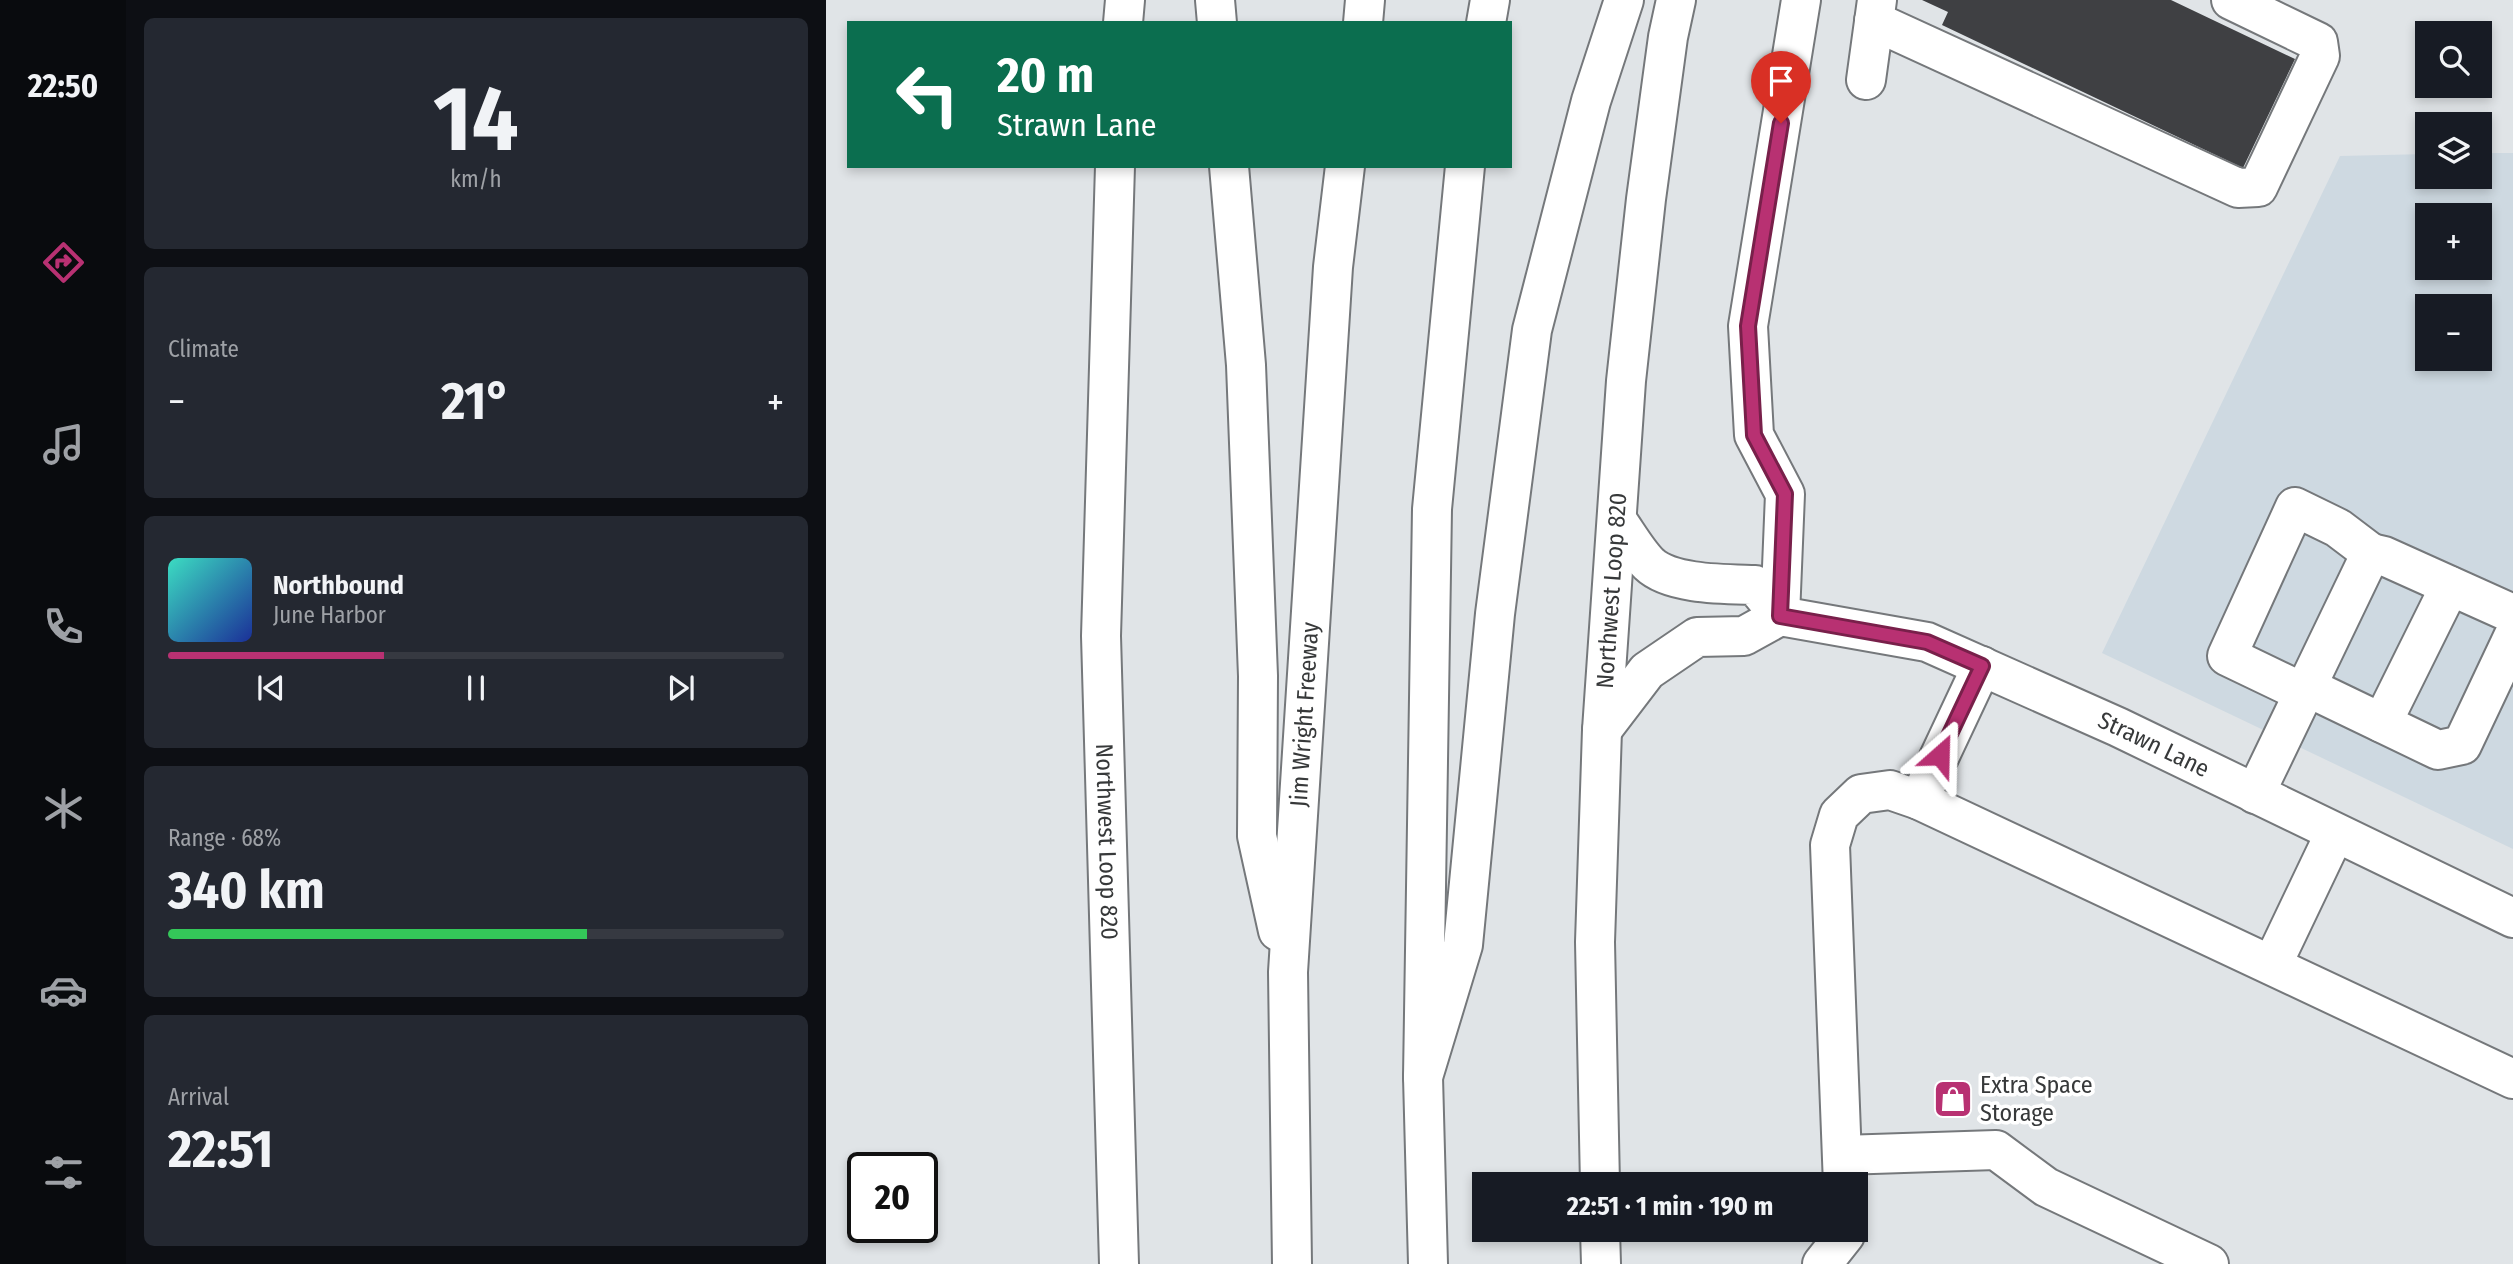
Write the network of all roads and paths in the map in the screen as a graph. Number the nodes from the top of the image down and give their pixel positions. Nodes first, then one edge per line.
1 (1125, 0) edge
2 (1215, 0) edge
3 (1365, 0) edge
4 (1490, 0) edge
5 (1625, 0) edge
6 (1676, 0) edge
7 (1801, 0) edge
8 (2231, 0) edge
9 (1875, 10) edge
10 (1123, 21) edge
11 (1217, 21) edge
12 (1363, 21) edge
13 (1486, 21) edge
14 (1866, 80) dead end
15 (1115, 168) edge
16 (1229, 168) edge
17 (1345, 168) edge
18 (1465, 168) edge
19 (1617, 520) junction
20 (2371, 553) junction
21 (2451, 586) junction
22 (2513, 614) edge
23 (1780, 616) junction
24 (2513, 637) edge
25 (1982, 666) junction
26 (2305, 690) junction
27 (2382, 723) junction
28 (1602, 730) junction
29 (2255, 794) junction
30 (1919, 800) junction
31 (2335, 833) junction
32 (2513, 918) edge
33 (2272, 965) junction
34 (1288, 972) junction
35 (1423, 1077) junction
36 (2513, 1079) edge
37 (1843, 1170) edge
38 (1600, 1172) edge
39 (1600, 1242) edge
40 (1840, 1242) edge
41 (1119, 1264) edge
42 (1292, 1264) edge
43 (1428, 1264) edge
44 (1601, 1264) edge
45 (1822, 1264) edge
46 (2209, 1264) edge

1 - 10 main road
2 - 11 main road
3 - 12 main road
4 - 13 main road
5 - 35 main road
6 - 19 main road, Northwest Loop 820
7 - 23 main road
8 - 9 main road
9 - 14 main road
15 - 41 main road, Northwest Loop 820
16 - 34 main road
17 - 34 main road, Jim Wright Freeway
18 - 35 main road
19 - 23 main road
19 - 28 main road, Northwest Loop 820
20 - 21 main road
20 - 26 main road
20 - 26 main road
21 - 22 main road
21 - 27 main road
23 - 25 main road, Strawn Lane
23 - 28 main road
24 - 27 main road
25 - 29 main road, Strawn Lane
25 - 30 main road
26 - 27 main road
26 - 29 main road
28 - 38 main road, Northwest Loop 820
29 - 31 main road, Strawn Lane
30 - 33 main road
30 - 37 main road
31 - 32 main road, Strawn Lane
31 - 33 main road
33 - 36 main road
34 - 42 main road, Jim Wright Freeway
35 - 43 main road
37 - 46 main road
39 - 44 main road
40 - 45 main road

